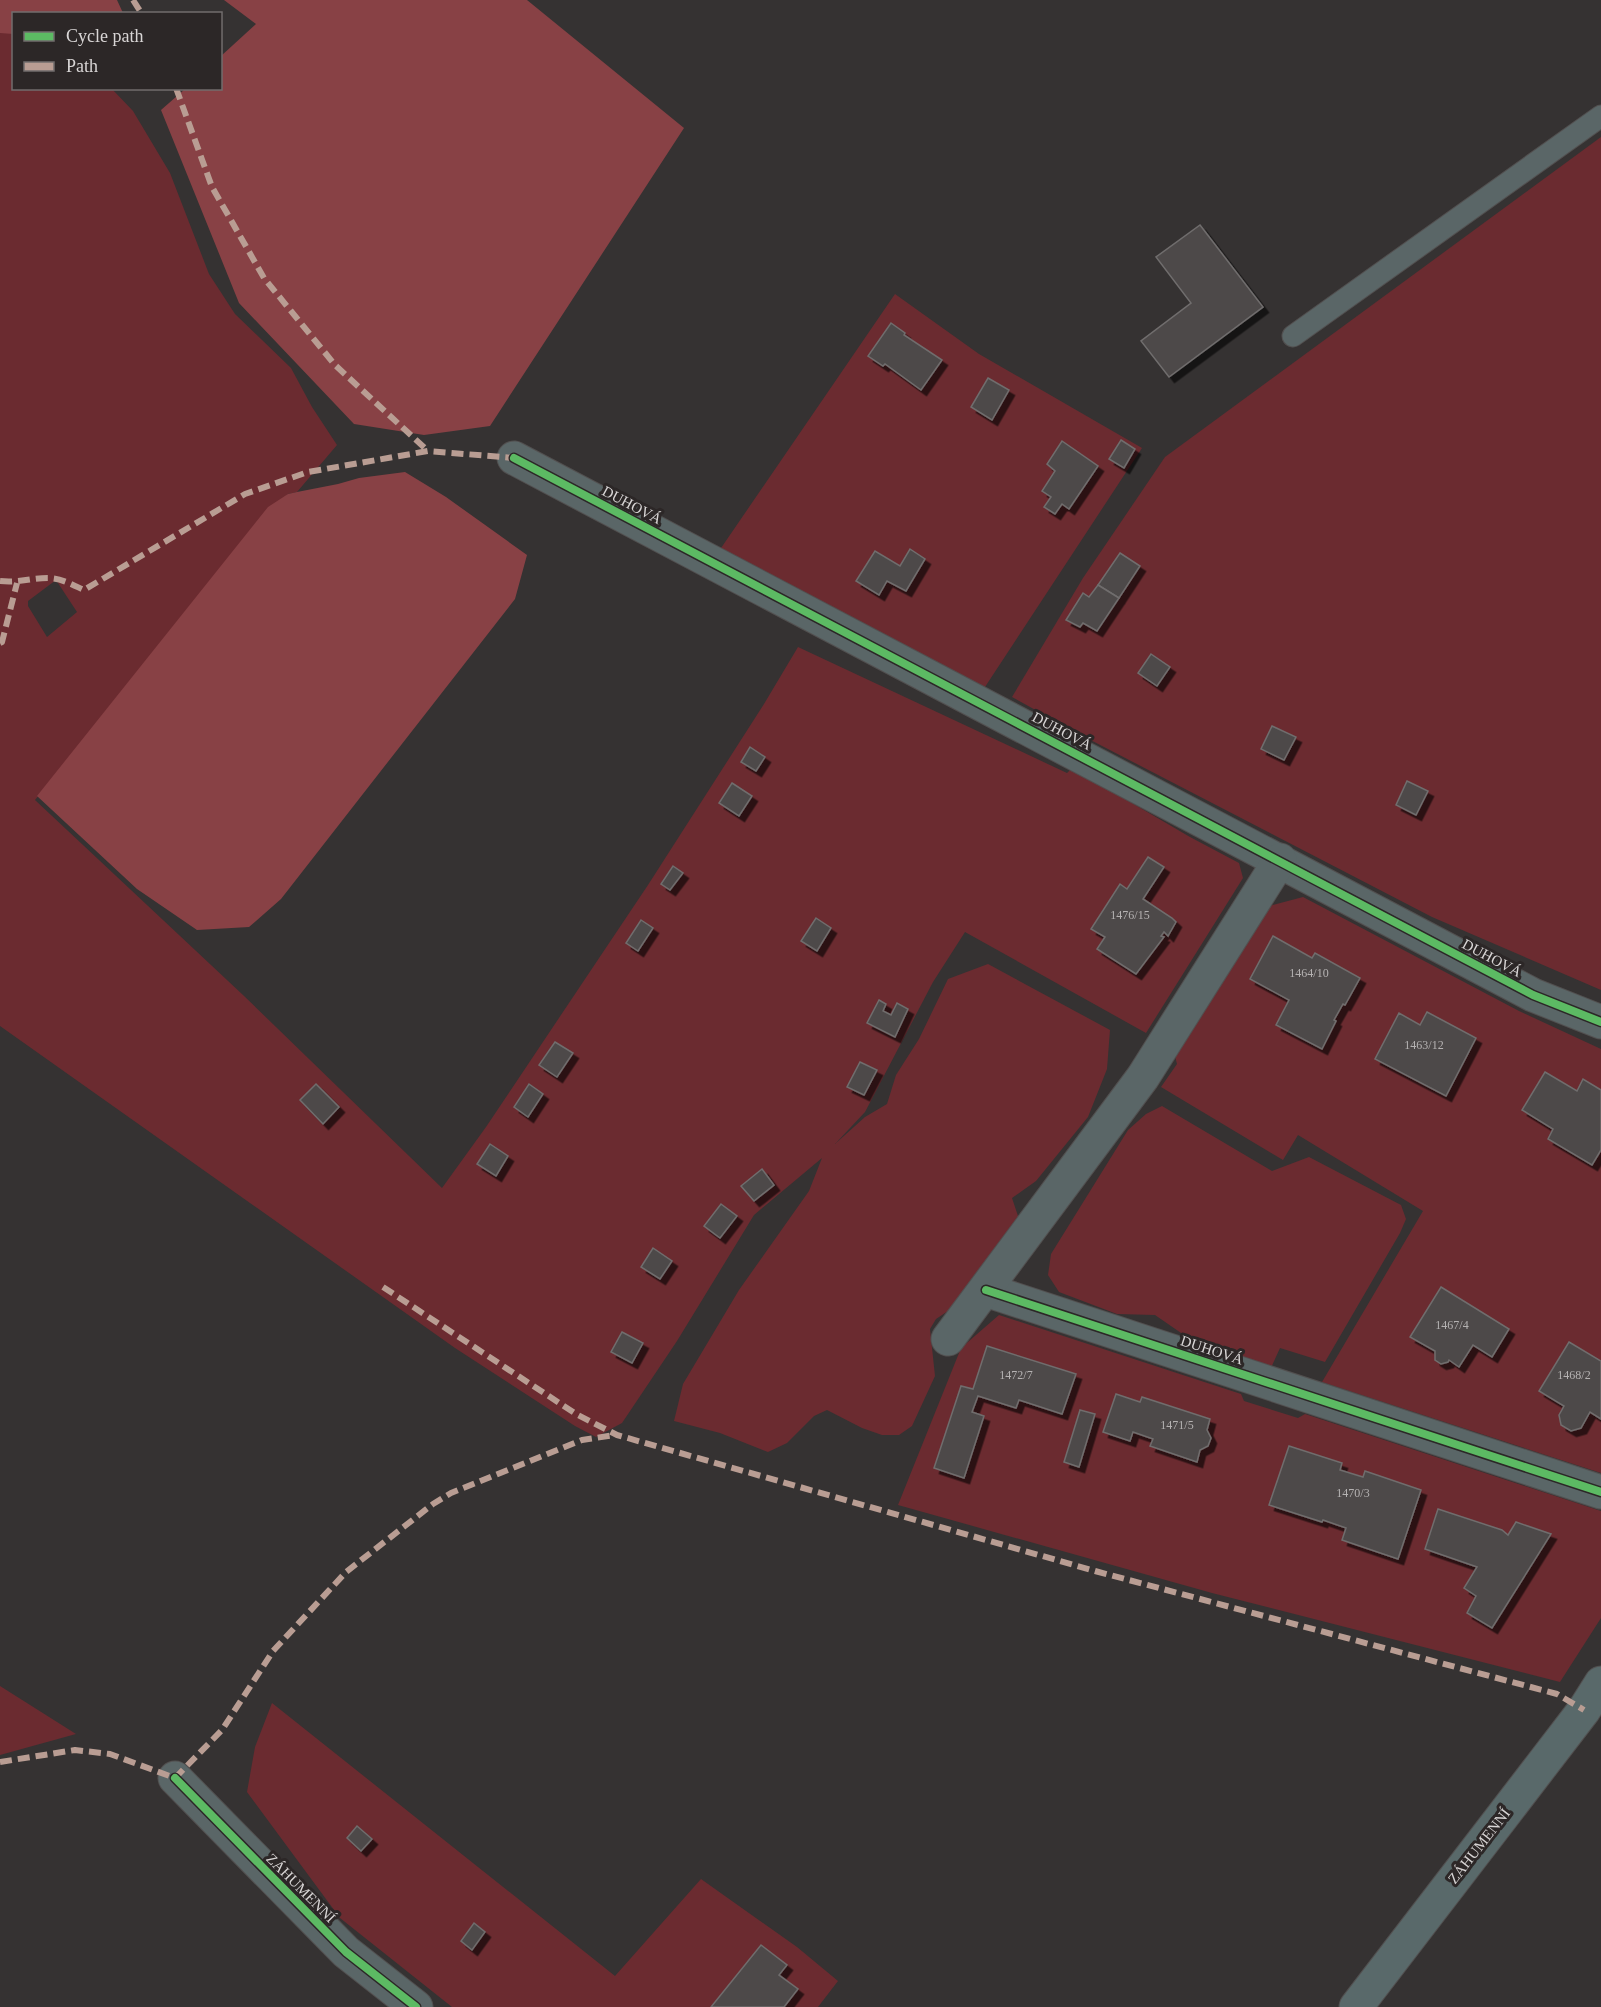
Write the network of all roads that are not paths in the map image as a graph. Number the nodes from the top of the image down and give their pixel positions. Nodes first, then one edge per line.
1 (1601, 116) edge
2 (1293, 336) dead end
3 (514, 458) dead end
4 (1280, 860) junction
5 (1601, 1022) edge
6 (986, 1290) junction
7 (948, 1339) dead end
8 (1601, 1492) edge
9 (1601, 1683) edge
10 (175, 1778) dead end
11 (416, 2007) edge
12 (1356, 2007) edge

1 - 2 lane
3 - 4 street, DUHOVÁ
4 - 5 street, DUHOVÁ
4 - 6 street
6 - 7 street
6 - 8 street, DUHOVÁ
9 - 12 main road, ZÁHUMENNÍ
10 - 11 street, ZÁHUMENNÍ

